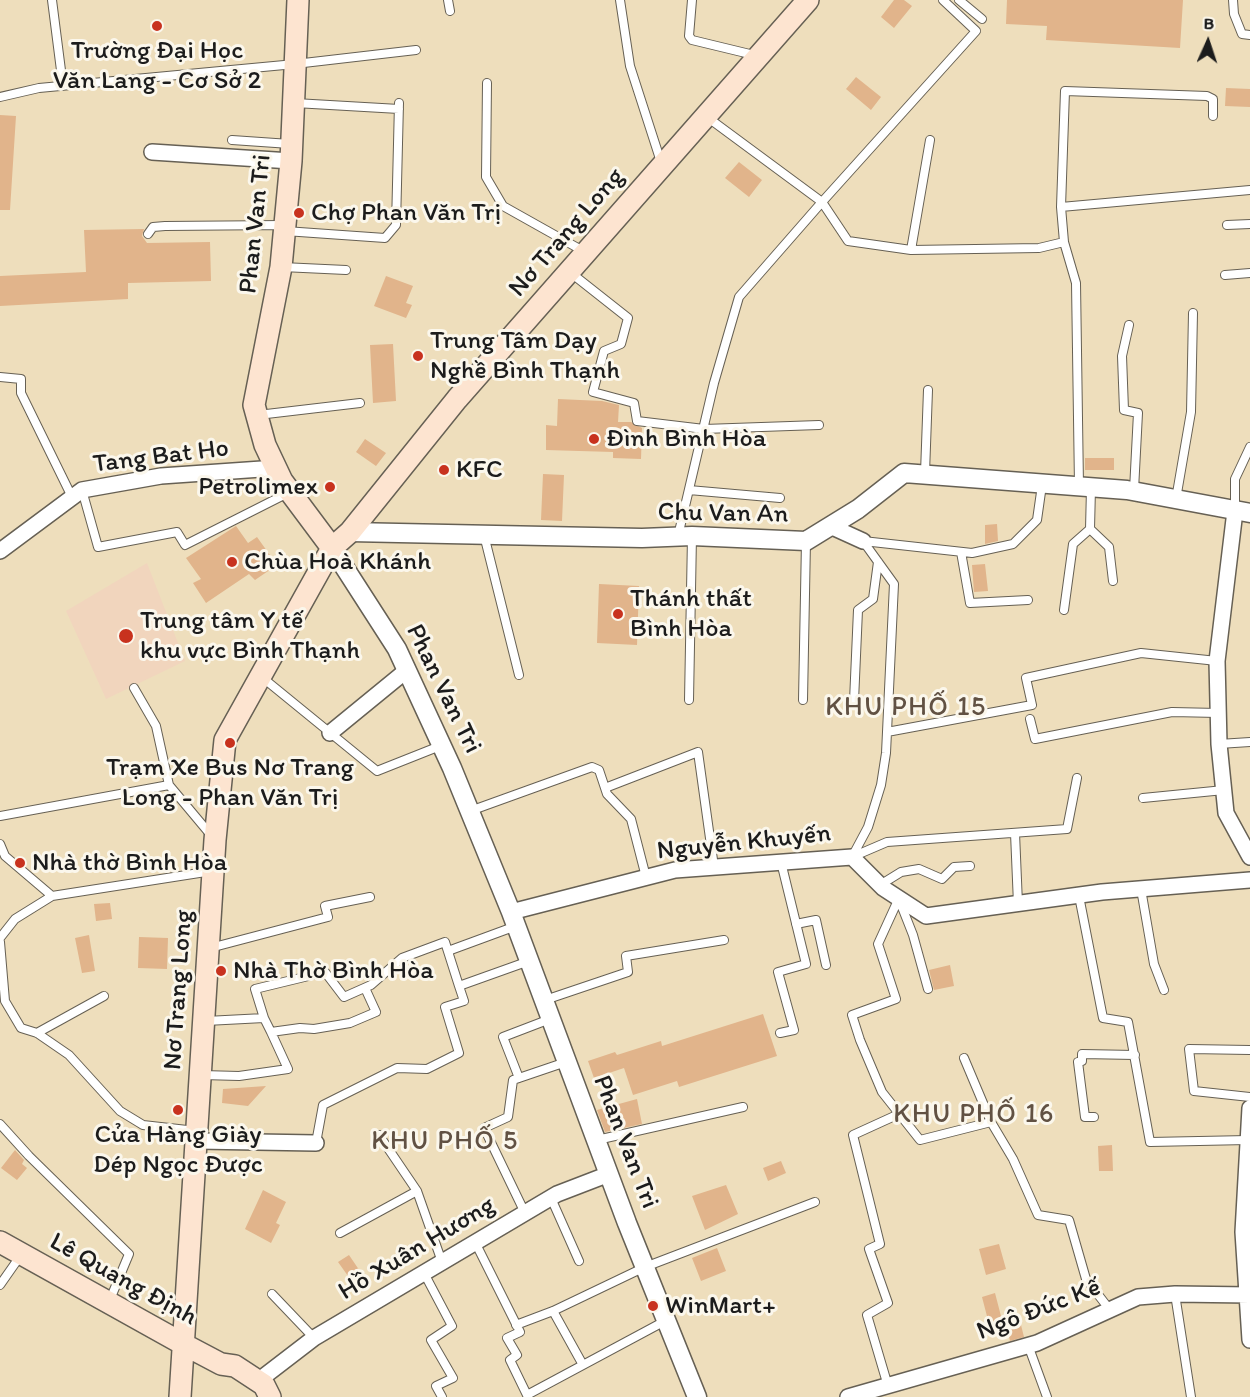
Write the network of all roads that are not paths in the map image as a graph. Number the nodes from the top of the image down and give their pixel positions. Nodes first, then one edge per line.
1 (52, 0) edge
2 (298, 0) edge
3 (448, 0) edge
4 (620, 0) edge
5 (692, 0) edge
6 (808, 0) edge
7 (943, 0) edge
8 (959, 0) edge
9 (1233, 0) edge
10 (450, 11) dead end
11 (982, 19) dead end
12 (1250, 34) edge
13 (416, 50) dead end
14 (759, 57) junction
15 (295, 64) junction
16 (486, 83) dead end
17 (63, 86) junction
18 (0, 97) edge
19 (294, 103) junction
20 (706, 116) junction
21 (1214, 116) dead end
22 (232, 140) dead end
23 (930, 140) dead end
24 (152, 152) dead end
25 (291, 153) junction
26 (662, 166) junction
27 (1250, 190) edge
28 (822, 202) junction
29 (1061, 207) junction
30 (1250, 224) edge
31 (1227, 225) dead end
32 (284, 228) junction
33 (148, 234) dead end
34 (1064, 242) junction
35 (911, 250) junction
36 (586, 253) junction
37 (281, 267) junction
38 (346, 270) dead end
39 (569, 272) junction
40 (1250, 273) edge
41 (1225, 275) dead end
42 (1193, 313) dead end
43 (1129, 325) dead end
44 (0, 377) edge
45 (928, 390) dead end
46 (360, 402) dead end
47 (256, 415) junction
48 (819, 425) dead end
49 (704, 429) junction
50 (1250, 447) edge
51 (276, 468) junction
52 (925, 475) junction
53 (1042, 483) junction
54 (1085, 486) junction
55 (689, 490) junction
56 (1134, 491) junction
57 (289, 492) junction
58 (77, 494) junction
59 (780, 498) dead end
60 (1176, 499) junction
61 (1243, 512) edge
62 (830, 526) junction
63 (1090, 529) junction
64 (350, 532) junction
65 (484, 535) junction
66 (685, 537) junction
67 (806, 541) junction
68 (863, 541) junction
69 (332, 548) junction
70 (0, 551) edge
71 (961, 552) junction
72 (878, 562) junction
73 (1113, 581) dead end
74 (1028, 600) dead end
75 (1064, 610) dead end
76 (1217, 662) junction
77 (407, 670) junction
78 (519, 675) dead end
79 (260, 676) junction
80 (134, 688) dead end
81 (689, 700) dead end
82 (803, 700) dead end
83 (854, 700) dead end
84 (1218, 713) junction
85 (1030, 719) dead end
86 (887, 732) junction
87 (330, 733) junction
88 (1250, 742) edge
89 (1219, 744) junction
90 (442, 745) junction
91 (1077, 778) dead end
92 (169, 785) junction
93 (605, 788) junction
94 (1224, 790) junction
95 (1143, 798) dead end
96 (470, 811) junction
97 (0, 816) edge
98 (1014, 833) junction
99 (215, 840) junction
100 (0, 844) edge
101 (852, 857) junction
102 (1250, 857) edge
103 (781, 862) junction
104 (970, 866) dead end
105 (714, 867) junction
106 (213, 871) junction
107 (646, 877) junction
108 (1250, 880) edge
109 (880, 885) junction
110 (1141, 889) junction
111 (52, 896) junction
112 (1079, 896) junction
113 (370, 897) dead end
114 (898, 898) junction
115 (1018, 904) junction
116 (513, 919) junction
117 (796, 924) junction
118 (0, 938) edge
119 (724, 940) dead end
120 (0, 942) edge
121 (208, 949) junction
122 (448, 951) junction
123 (529, 961) junction
124 (826, 965) dead end
125 (459, 986) junction
126 (365, 987) junction
127 (928, 989) dead end
128 (1164, 990) dead end
129 (104, 996) dead end
130 (543, 1000) junction
131 (264, 1018) junction
132 (550, 1019) junction
133 (204, 1021) junction
134 (271, 1032) junction
135 (37, 1033) junction
136 (780, 1033) dead end
137 (1250, 1050) edge
138 (1135, 1055) junction
139 (964, 1058) dead end
140 (566, 1062) junction
141 (200, 1075) junction
142 (519, 1078) junction
143 (1250, 1097) edge
144 (743, 1107) dead end
145 (1250, 1108) edge
146 (899, 1114) junction
147 (1094, 1117) dead end
148 (991, 1122) junction
149 (0, 1124) edge
150 (1249, 1130) edge
151 (379, 1135) dead end
152 (197, 1136) junction
153 (595, 1140) junction
154 (316, 1143) joint
155 (609, 1174) junction
156 (417, 1191) junction
157 (551, 1198) junction
158 (815, 1202) dead end
159 (525, 1213) junction
160 (340, 1233) dead end
161 (1246, 1233) edge
162 (0, 1242) edge
163 (475, 1242) junction
164 (21, 1254) junction
165 (579, 1261) dead end
166 (442, 1262) junction
167 (645, 1267) junction
168 (424, 1273) junction
169 (0, 1285) edge
170 (272, 1294) dead end
171 (1175, 1294) junction
172 (1248, 1295) edge
173 (108, 1304) junction
174 (1110, 1310) junction
175 (553, 1311) junction
176 (666, 1320) junction
177 (518, 1329) junction
178 (314, 1338) junction
179 (1250, 1340) edge
180 (185, 1345) junction
181 (1028, 1345) junction
182 (583, 1365) junction
183 (888, 1386) junction
184 (263, 1392) edge
185 (180, 1397) edge
186 (442, 1397) edge
187 (697, 1397) edge
188 (848, 1397) edge
189 (1047, 1397) edge
190 (1191, 1397) edge

1 - 17 lane
2 - 15 main road, Phan Van Tri
3 - 10 lane
4 - 26 lane
5 - 14 lane
6 - 14 main road, Nơ Trang Long
7 - 28 lane
8 - 11 lane
9 - 12 lane
13 - 15 lane
14 - 20 main road, Nơ Trang Long
15 - 17 lane
15 - 19 main road, Phan Van Tri
16 - 36 lane
17 - 18 lane
19 - 25 main road, Phan Van Tri
19 - 32 lane
20 - 26 main road, Nơ Trang Long
20 - 28 lane
21 - 29 lane
22 - 25 lane
23 - 35 lane
24 - 25 street
25 - 32 main road, Phan Van Tri
26 - 36 main road, Nơ Trang Long
27 - 29 lane
28 - 35 lane
28 - 49 lane
29 - 34 lane
30 - 31 lane
32 - 33 lane
32 - 37 main road, Phan Van Tri
34 - 35 lane
34 - 54 lane
36 - 39 main road, Nơ Trang Long
37 - 38 lane
37 - 47 main road, Phan Van Tri
39 - 49 lane
39 - 64 main road, Nơ Trang Long
40 - 41 lane
42 - 60 lane
43 - 56 lane
44 - 58 lane
45 - 52 lane
46 - 47 lane
47 - 51 main road, Phan Van Tri
48 - 49 lane
49 - 55 lane
50 - 61 lane
51 - 57 main road, Phan Van Tri
51 - 58 street, Tang Bat Ho
52 - 53 street, Chu Van An
52 - 62 street, Chu Van An
53 - 54 street, Chu Van An
53 - 71 lane
54 - 56 street, Chu Van An
54 - 63 lane
55 - 59 lane
55 - 66 lane
56 - 60 street, Chu Van An
57 - 58 lane
57 - 69 main road, Phan Van Tri
58 - 70 street, Tang Bat Ho
60 - 61 street, Chu Van An
61 - 76 street
62 - 67 street, Chu Van An
62 - 68 street
63 - 73 lane
63 - 75 lane
64 - 65 street, Chu Van An
64 - 69 main road, Nơ Trang Long
65 - 66 street, Chu Van An
65 - 78 lane
66 - 67 street, Chu Van An
66 - 81 lane
67 - 82 lane
68 - 71 lane
68 - 72 lane
69 - 77 street, Phan Van Tri
69 - 79 main road, Nơ Trang Long
71 - 74 lane
72 - 83 lane
72 - 86 lane
76 - 84 street
76 - 86 lane
77 - 87 street
77 - 90 street, Phan Van Tri
79 - 87 lane
79 - 99 main road, Nơ Trang Long
80 - 92 lane
84 - 85 lane
84 - 89 street
86 - 101 lane
87 - 90 lane
88 - 89 lane
89 - 94 street
90 - 96 street, Phan Van Tri
91 - 98 lane
92 - 97 lane
92 - 99 lane
93 - 96 lane
93 - 105 lane
93 - 107 lane
94 - 95 lane
94 - 102 street
96 - 116 street, Phan Van Tri
98 - 101 lane
98 - 115 lane
99 - 106 main road, Nơ Trang Long
100 - 111 lane
101 - 103 street, Nguyễn Khuyến
101 - 109 street, Nguyễn Khuyến
103 - 105 street, Nguyễn Khuyến
103 - 117 lane
104 - 109 lane
105 - 107 street, Nguyễn Khuyến
106 - 111 lane
106 - 121 main road, Nơ Trang Long
107 - 116 street, Nguyễn Khuyến
108 - 110 street, Nguyễn Khuyến
109 - 114 street, Nguyễn Khuyến
110 - 112 street, Nguyễn Khuyến
110 - 128 lane
111 - 118 lane
112 - 115 street, Nguyễn Khuyến
112 - 138 lane
113 - 121 lane
114 - 115 street, Nguyễn Khuyến
114 - 127 lane
114 - 146 lane
116 - 122 lane
116 - 123 street, Phan Van Tri
117 - 124 lane
117 - 136 lane
119 - 130 lane
120 - 135 lane
121 - 133 main road, Nơ Trang Long
122 - 125 lane
122 - 126 lane
123 - 125 lane
123 - 130 street, Phan Van Tri
125 - 154 lane
126 - 131 lane
126 - 134 lane
129 - 135 lane
130 - 132 street, Phan Van Tri
131 - 133 lane
131 - 134 lane
132 - 140 street, Phan Van Tri
132 - 142 lane
133 - 141 main road, Nơ Trang Long
134 - 141 lane
135 - 152 lane
137 - 143 lane
138 - 147 lane
138 - 150 lane
139 - 148 lane
140 - 142 lane
140 - 153 street, Phan Van Tri
141 - 152 main road, Nơ Trang Long
142 - 159 lane
144 - 153 lane
145 - 150 street
146 - 148 lane
146 - 183 lane
148 - 174 lane
149 - 173 lane
150 - 161 street
151 - 156 lane
152 - 154 street
152 - 180 main road, Nơ Trang Long
153 - 155 street, Phan Van Tri
155 - 157 street, Hồ Xuân Hương
155 - 167 street, Phan Van Tri
156 - 160 lane
156 - 166 lane
157 - 159 street, Hồ Xuân Hương
157 - 165 lane
158 - 167 lane
159 - 163 street, Hồ Xuân Hương
161 - 172 street
162 - 164 main road, Lê Quang Định
163 - 166 street, Hồ Xuân Hương
163 - 177 lane
164 - 169 lane
164 - 173 main road, Lê Quang Định
166 - 168 street, Hồ Xuân Hương
167 - 175 lane
167 - 176 street, Phan Van Tri
168 - 178 street, Hồ Xuân Hương
168 - 186 lane
170 - 178 lane
171 - 172 street, Ngô Đức Kế
171 - 174 street, Ngô Đức Kế
171 - 190 lane
172 - 179 street
173 - 180 main road, Lê Quang Định
174 - 181 street, Ngô Đức Kế
175 - 177 lane
175 - 182 lane
176 - 182 lane
176 - 187 street, Phan Van Tri
177 - 182 lane
178 - 184 street, Hồ Xuân Hương
180 - 184 main road, Lê Quang Định
180 - 185 main road, Nơ Trang Long
181 - 183 street, Ngô Đức Kế
181 - 189 lane
183 - 188 street, Ngô Đức Kế

